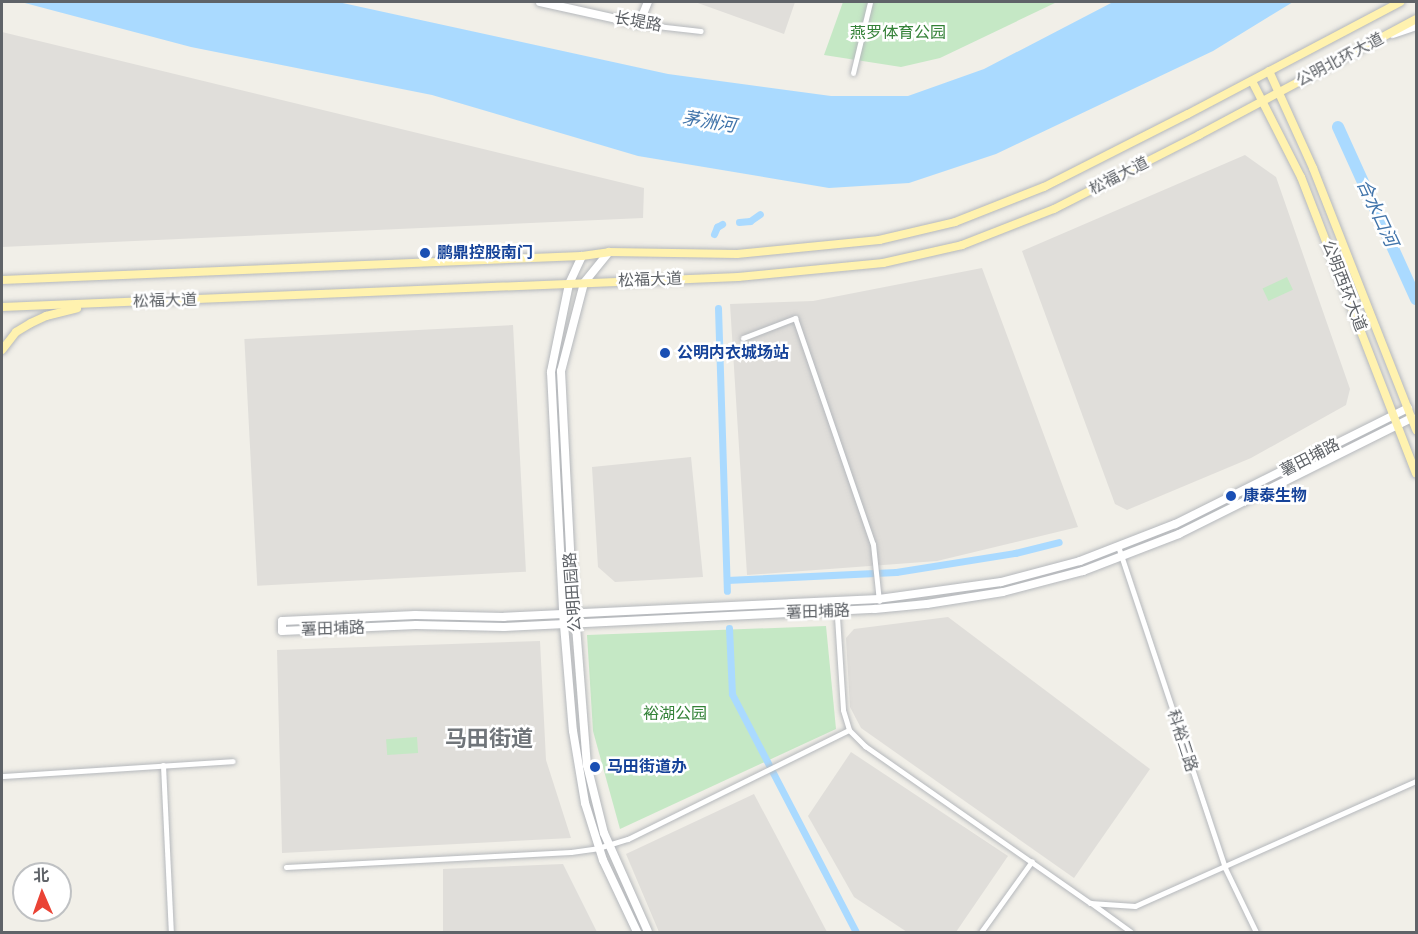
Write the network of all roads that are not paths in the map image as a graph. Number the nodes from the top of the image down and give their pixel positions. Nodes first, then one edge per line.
1 (540, 2) edge
2 (648, 2) edge
3 (870, 2) edge
4 (1400, 2) edge
5 (1416, 20) edge
6 (639, 24) junction
7 (1416, 26) edge
8 (701, 32) dead end
9 (1383, 37) junction
10 (1269, 71) junction
11 (853, 73) dead end
12 (1252, 81) junction
13 (1280, 92) junction
14 (1263, 101) junction
15 (609, 252) junction
16 (582, 256) junction
17 (2, 280) edge
18 (584, 283) junction
19 (569, 284) junction
20 (94, 304) junction
21 (2, 307) edge
22 (743, 338) dead end
23 (2, 350) edge
24 (1408, 408) junction
25 (1394, 415) junction
26 (1412, 417) junction
27 (1397, 425) junction
28 (1416, 430) edge
29 (1416, 474) edge
30 (1118, 546) junction
31 (1122, 556) junction
32 (879, 599) junction
33 (836, 601) junction
34 (880, 609) junction
35 (836, 611) junction
36 (563, 613) junction
37 (574, 613) junction
38 (575, 623) junction
39 (564, 624) junction
40 (849, 730) junction
41 (233, 761) dead end
42 (163, 765) junction
43 (2, 776) edge
44 (1416, 781) edge
45 (608, 845) junction
46 (598, 848) junction
47 (1032, 861) junction
48 (286, 867) dead end
49 (1224, 867) junction
50 (1090, 903) junction
51 (171, 933) edge
52 (636, 933) edge
53 (648, 933) edge
54 (981, 933) edge
55 (1131, 933) edge
56 (1256, 933) edge

1 - 6 street, 长堤路
2 - 6 street
3 - 11 street
4 - 10 main road, 公明北环大道
5 - 9 main road, 公明北环大道
6 - 8 street, 长堤路
7 - 9 street
9 - 13 main road, 公明北环大道
10 - 12 main road, 公明北环大道
10 - 13 main road, 公明西环大道
12 - 14 main road, 公明西环大道
12 - 15 main road, 松福大道
13 - 14 main road, 公明北环大道
13 - 24 main road, 公明西环大道
14 - 18 main road, 松福大道
14 - 25 main road, 公明西环大道
15 - 16 main road, 松福大道
15 - 18 street, 公明田园路
16 - 17 main road, 松福大道
16 - 19 street, 公明田园路
18 - 19 main road, 松福大道
18 - 37 street, 公明田园路
19 - 20 main road, 松福大道
19 - 36 street, 公明田园路
20 - 21 main road, 松福大道
20 - 23 main road
22 - 32 street
24 - 25 street, 薯田埔路
24 - 26 main road, 公明西环大道
25 - 27 main road, 公明西环大道
25 - 30 street, 薯田埔路
26 - 27 street, 薯田埔路
26 - 28 main road, 公明西环大道
27 - 29 main road, 公明西环大道
27 - 31 street, 薯田埔路
30 - 31 street, 科裕三路
30 - 32 street, 薯田埔路
31 - 34 street, 薯田埔路
31 - 49 street, 科裕三路
32 - 33 street, 薯田埔路
32 - 34 street
33 - 35 street
33 - 37 street, 薯田埔路
34 - 35 street, 薯田埔路
35 - 38 street, 薯田埔路
35 - 40 street
36 - 37 street, 薯田埔路
36 - 39 street, 公明田园路
36 - 39 street, 薯田埔路
37 - 38 street, 公明田园路
38 - 39 street, 薯田埔路
38 - 45 street, 公明田园路
39 - 46 street, 公明田园路
40 - 45 street
40 - 47 street
41 - 42 street
42 - 43 street
42 - 51 street
44 - 49 street
45 - 46 street
45 - 53 street, 公明田园路
46 - 48 street
46 - 52 street, 公明田园路
47 - 50 street
47 - 54 street
49 - 50 street
49 - 56 street, 科裕三路
50 - 55 street

